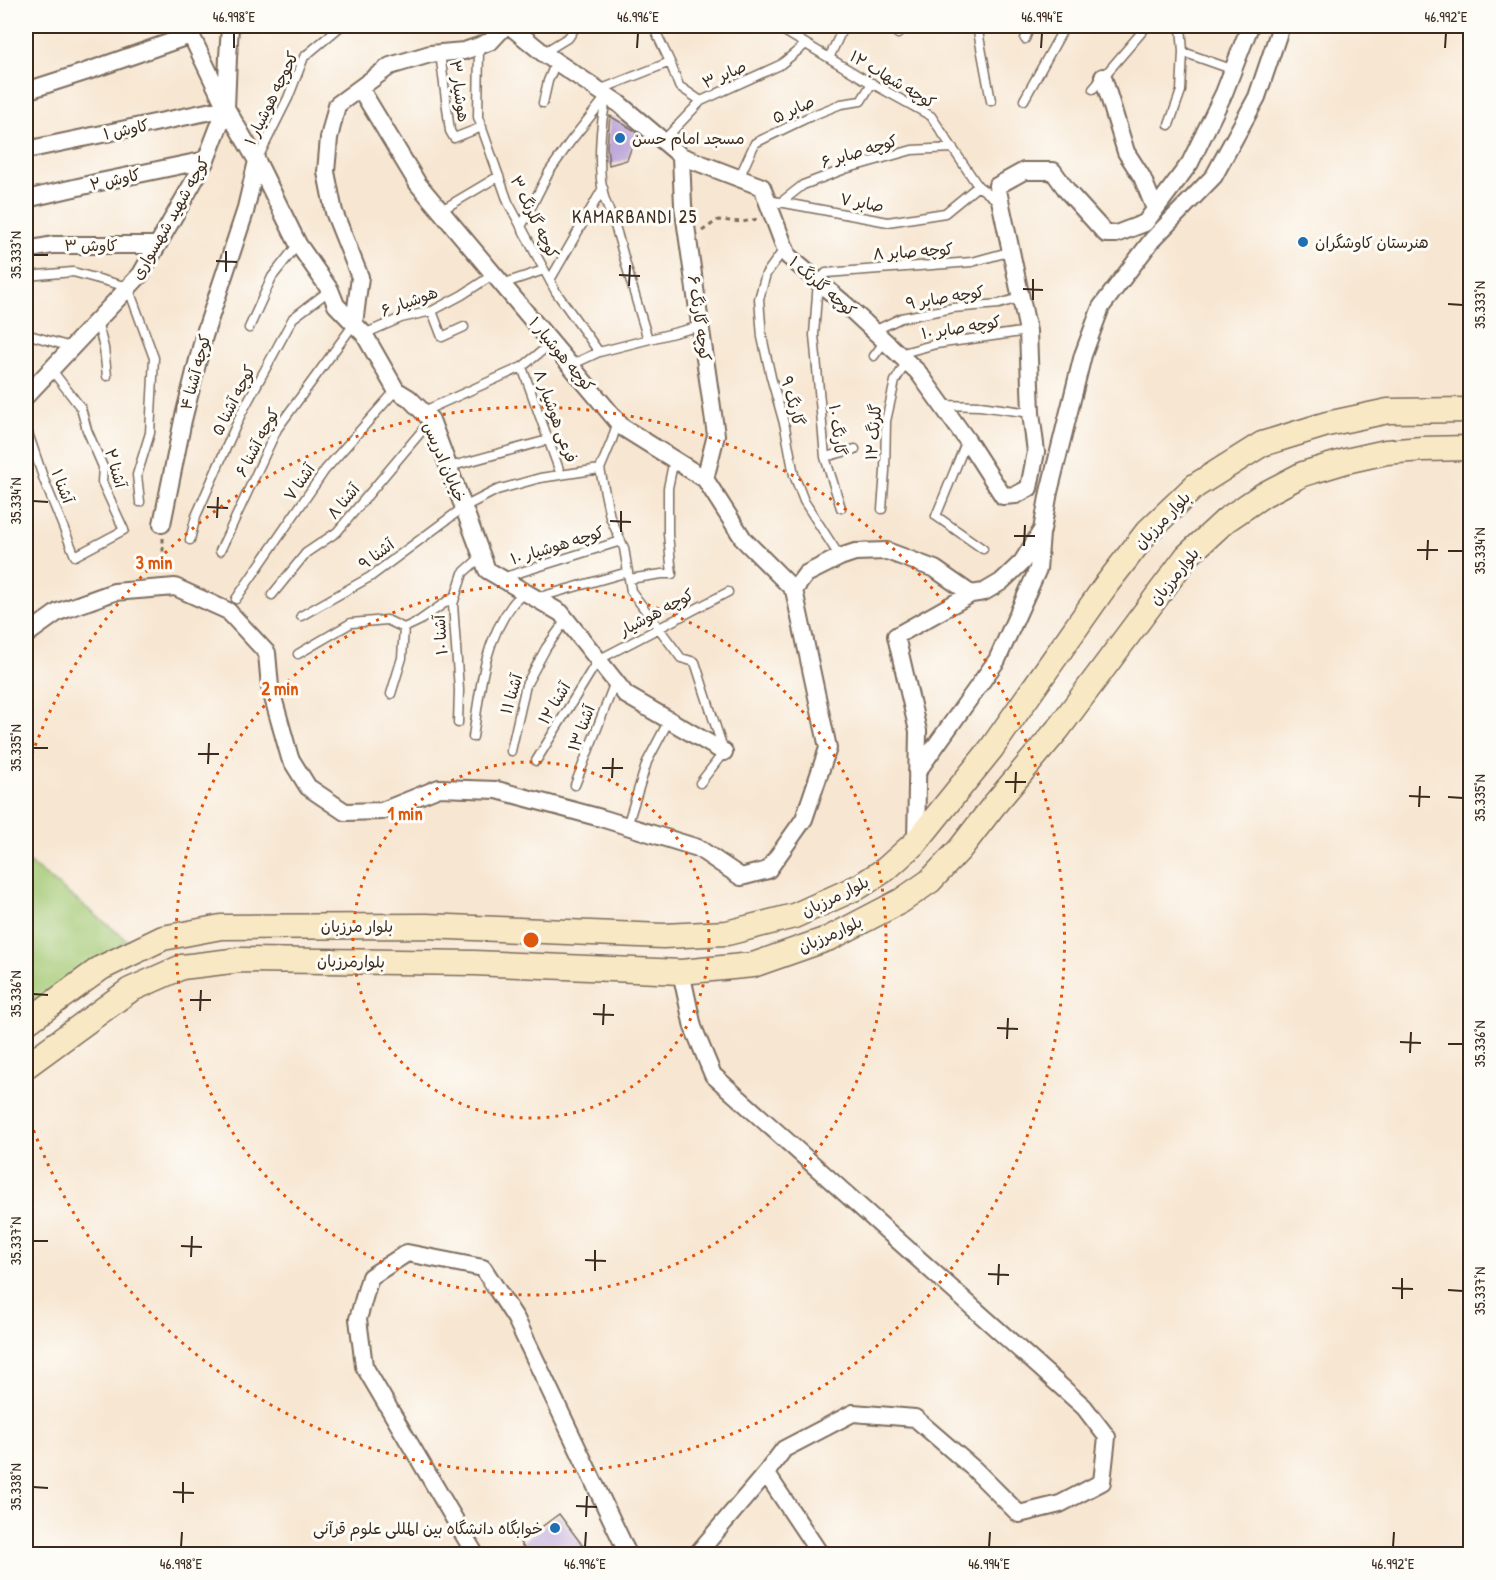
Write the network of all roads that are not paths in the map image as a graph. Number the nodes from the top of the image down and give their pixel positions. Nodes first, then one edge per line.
1 (232, 26) edge
2 (341, 26) edge
3 (505, 26) edge
4 (510, 26) edge
5 (576, 26) edge
6 (653, 26) edge
7 (776, 26) edge
8 (843, 26) edge
9 (976, 26) edge
10 (1030, 26) edge
11 (1065, 26) edge
12 (1147, 26) edge
13 (1181, 26) edge
14 (1250, 26) edge
15 (1281, 26) edge
16 (191, 30) edge
17 (1025, 39) dead end
18 (806, 44) junction
19 (479, 46) junction
20 (1183, 52) junction
21 (440, 53) junction
22 (549, 58) junction
23 (829, 58) junction
24 (670, 62) junction
25 (1234, 70) junction
26 (872, 83) junction
27 (1098, 83) joint
28 (360, 87) junction
29 (26, 91) edge
30 (603, 93) junction
31 (1024, 100) dead end
32 (701, 101) junction
33 (992, 101) dead end
34 (543, 103) dead end
35 (226, 108) junction
36 (1169, 125) dead end
37 (482, 127) junction
38 (663, 141) junction
39 (953, 148) junction
40 (26, 150) edge
41 (681, 156) junction
42 (206, 160) junction
43 (257, 161) junction
44 (499, 176) junction
45 (739, 178) junction
46 (978, 186) junction
47 (603, 188) junction
48 (26, 199) edge
49 (1001, 203) junction
50 (774, 206) junction
51 (1155, 209) junction
52 (441, 211) junction
53 (521, 227) junction
54 (298, 244) junction
55 (158, 245) junction
56 (785, 248) junction
57 (26, 250) edge
58 (1012, 251) junction
59 (544, 270) junction
60 (26, 276) edge
61 (498, 279) junction
62 (550, 280) junction
63 (818, 281) junction
64 (128, 287) junction
65 (330, 290) junction
66 (1022, 297) junction
67 (432, 311) junction
68 (97, 321) junction
69 (701, 326) junction
70 (464, 327) dead end
71 (249, 328) dead end
72 (359, 329) junction
73 (1029, 332) junction
74 (26, 334) edge
75 (879, 336) junction
76 (648, 339) junction
77 (552, 343) junction
78 (71, 348) junction
79 (599, 352) junction
80 (874, 356) dead end
81 (902, 358) junction
82 (571, 365) junction
83 (522, 366) junction
84 (51, 369) junction
85 (107, 376) dead end
86 (396, 390) junction
87 (26, 396) edge
88 (941, 405) junction
89 (1470, 410) edge
90 (1032, 413) junction
91 (427, 416) junction
92 (618, 421) junction
93 (26, 427) edge
94 (548, 440) junction
95 (967, 440) junction
96 (1470, 448) edge
97 (855, 449) dead end
98 (825, 457) junction
99 (674, 459) junction
100 (449, 467) junction
101 (600, 469) junction
102 (561, 475) junction
103 (705, 479) junction
104 (140, 502) dead end
105 (464, 507) junction
106 (841, 508) dead end
107 (882, 509) dead end
108 (162, 524) road end
109 (1042, 530) junction
110 (190, 540) dead end
111 (621, 541) junction
112 (983, 549) dead end
113 (220, 551) dead end
114 (75, 556) joint
115 (482, 556) junction
116 (840, 557) junction
117 (629, 576) junction
118 (502, 578) junction
119 (794, 590) junction
120 (728, 592) dead end
121 (971, 594) junction
122 (272, 595) dead end
123 (456, 595) junction
124 (530, 595) junction
125 (236, 599) dead end
126 (300, 616) dead end
127 (566, 620) junction
128 (404, 628) junction
129 (658, 629) junction
130 (26, 635) edge
131 (298, 654) dead end
132 (598, 660) junction
133 (615, 681) junction
134 (391, 694) dead end
135 (669, 720) junction
136 (458, 723) dead end
137 (473, 738) dead end
138 (511, 751) dead end
139 (724, 752) junction
140 (536, 761) dead end
141 (917, 772) junction
142 (700, 783) dead end
143 (575, 785) dead end
144 (627, 826) junction
145 (915, 842) junction
146 (681, 972) junction
147 (26, 1023) edge
148 (26, 1066) edge
149 (766, 1473) junction
150 (475, 1554) edge
151 (628, 1554) edge
152 (698, 1554) edge
153 (820, 1554) edge

1 - 35 street
2 - 43 lane, کحوچه هوشیار ۱
3 - 19 street
4 - 22 street, کوچه گلرنگ ۱
5 - 22 lane
6 - 24 lane
7 - 18 lane, کوچه شهاب ۱۲
8 - 23 lane
9 - 33 lane
10 - 17 lane
11 - 31 lane
12 - 27 lane
13 - 20 lane
14 - 25 street
15 - 109 street
16 - 29 street
16 - 35 street, خیابان ادریس
18 - 23 lane, کوچه شهاب ۱۲
18 - 32 lane, صابر ۳
19 - 21 street
19 - 37 lane, کوچه گلرنگ ۳
20 - 25 lane
20 - 36 lane
21 - 28 street
21 - 37 lane, هوشیار ۳
22 - 30 street, کوچه گلرنگ ۱
22 - 34 lane
23 - 26 lane, کوچه شهاب ۱۲
24 - 30 lane
24 - 32 lane
25 - 51 street
26 - 39 lane, کوچه شهاب ۱۲
26 - 45 lane, صابر ۵
27 - 51 street
28 - 52 street, کوچه هوشیار ۱
28 - 72 street
30 - 38 street, کوچه گلرنگ ۱
30 - 47 lane
30 - 53 lane
32 - 38 lane, صابر ۳
35 - 40 street, کاوش ۱
35 - 42 street, کوچه شهید شهسواری
35 - 43 street, خیابان ادریس
37 - 44 lane, کوچه گلرنگ ۳
38 - 41 street, کوچه گلرنگ ۱
39 - 46 lane, کوچه شهاب ۱۲
39 - 50 lane, کوچه صابر ۶
41 - 45 street, کوچه گلرنگ ۱
41 - 69 street, کوچه گارنگ ۶
42 - 48 street, کاوش ۲
42 - 55 street, کوچه شهید شهسواری
43 - 54 street, خیابان ادریس
43 - 108 street, کوچه آشنا ۴
44 - 52 lane
44 - 53 lane, کوچه گلرنگ ۳
45 - 50 street, کوچه گلرنگ ۱
46 - 49 lane, کوچه شهاب ۱۲
46 - 50 lane, صابر ۷
47 - 62 lane
47 - 76 lane
49 - 51 street
49 - 58 street
50 - 56 street, کوچه گلرنگ ۱
52 - 61 street, کوچه هوشیار ۱
53 - 59 lane, کوچه گلرنگ ۳
54 - 65 street, خیابان ادریس
54 - 71 lane
55 - 57 street, کاوش ۳
55 - 64 street, کوچه شهید شهسواری
56 - 63 street, کوچه گلرنگ ۱
56 - 116 lane, گارنگ ۹
58 - 63 lane, کوچه صابر ۸
58 - 66 street
59 - 61 lane, هوشیار ۶
59 - 62 lane, کوچه گلرنگ ۳
60 - 64 lane
61 - 67 lane, هوشیار ۶
61 - 77 street, کوچه هوشیار ۱
62 - 79 lane, کوچه گلرنگ ۳
63 - 75 street, کوچه گلرنگ ۱
63 - 98 lane, گارنگ ۱۰
64 - 68 street, کوچه شهید شهسواری
64 - 104 lane
65 - 72 street, خیابان ادریس
65 - 110 lane, کوچه آشنا ۵
66 - 73 street
66 - 75 lane, کوچه صابر ۹
67 - 70 lane
67 - 72 lane, هوشیار ۶
68 - 78 street, کوچه شهید شهسواری
68 - 85 lane
69 - 76 lane
69 - 103 street, کوچه گارنگ ۶
72 - 86 street, خیابان ادریس
72 - 113 lane, کوچه آشنا ۶
73 - 81 lane, کوچه صابر ۱۰
73 - 90 street
74 - 78 lane
75 - 80 lane
75 - 81 street, کوچه گلرنگ ۱
76 - 79 lane
77 - 82 street, کوچه هوشیار ۱
77 - 83 lane
78 - 84 street, کوچه شهید شهسواری
79 - 82 lane
81 - 88 street, کوچه گلرنگ ۱
81 - 107 lane, گلرنگ ۱۲
82 - 92 street, کوچه هوشیار ۱
83 - 91 lane
83 - 94 lane, فرعی هوشیار ۸
84 - 87 street, کوچه شهید شهسواری
84 - 114 lane, آشنا ۲
86 - 91 street, خیابان ادریس
86 - 125 lane, آشنا ۷
88 - 90 lane
88 - 95 street, کوچه گلرنگ ۱
89 - 145 main road, بلوار مرزبان
90 - 95 street, کوچه گلرنگ ۱
91 - 100 street, خیابان ادریس
91 - 122 lane, آشنا ۸
92 - 99 street, کوچه هوشیار ۱
92 - 101 lane
93 - 114 lane, آشنا ۱
94 - 100 lane
94 - 102 lane, فرعی هوشیار ۸
95 - 112 lane
96 - 146 main road, بلوارمرزبان
97 - 98 lane
98 - 106 lane, گارنگ ۱۰
99 - 103 street, کوچه هوشیار ۱
99 - 117 lane
100 - 105 street, خیابان ادریس
101 - 102 lane, آشنا ۹
101 - 111 lane
102 - 105 lane, آشنا ۹
103 - 119 street, کوچه هوشیار ۱
105 - 115 street, خیابان ادریس
105 - 126 lane, آشنا ۹
109 - 121 street
109 - 141 street
111 - 117 lane
111 - 118 lane, کوچه هوشیار ۱۰
115 - 118 street, خیابان ادریس
115 - 123 lane, آشنا ۱۰
116 - 119 street
116 - 121 street
117 - 124 lane
117 - 129 lane
118 - 124 street, خیابان ادریس
119 - 144 street
120 - 129 lane, کوچه هوشیار
121 - 141 street
123 - 128 lane
123 - 136 lane, آشنا ۱۰
124 - 127 street, خیابان ادریس
124 - 137 lane
127 - 132 street, خیابان ادریس
127 - 138 lane, آشنا ۱۱
128 - 131 lane
128 - 134 lane
129 - 132 lane, کوچه هوشیار
129 - 139 lane
130 - 144 street
132 - 133 street, خیابان ادریس
132 - 140 lane, آشنا ۱۲
133 - 135 street, خیابان ادریس
133 - 143 lane, آشنا ۱۳
135 - 139 street, خیابان ادریس
135 - 144 lane
139 - 142 lane
141 - 145 street
145 - 147 main road, بلوار مرزبان
146 - 148 main road, بلوارمرزبان
146 - 149 street
149 - 152 street
149 - 153 street
150 - 151 street

